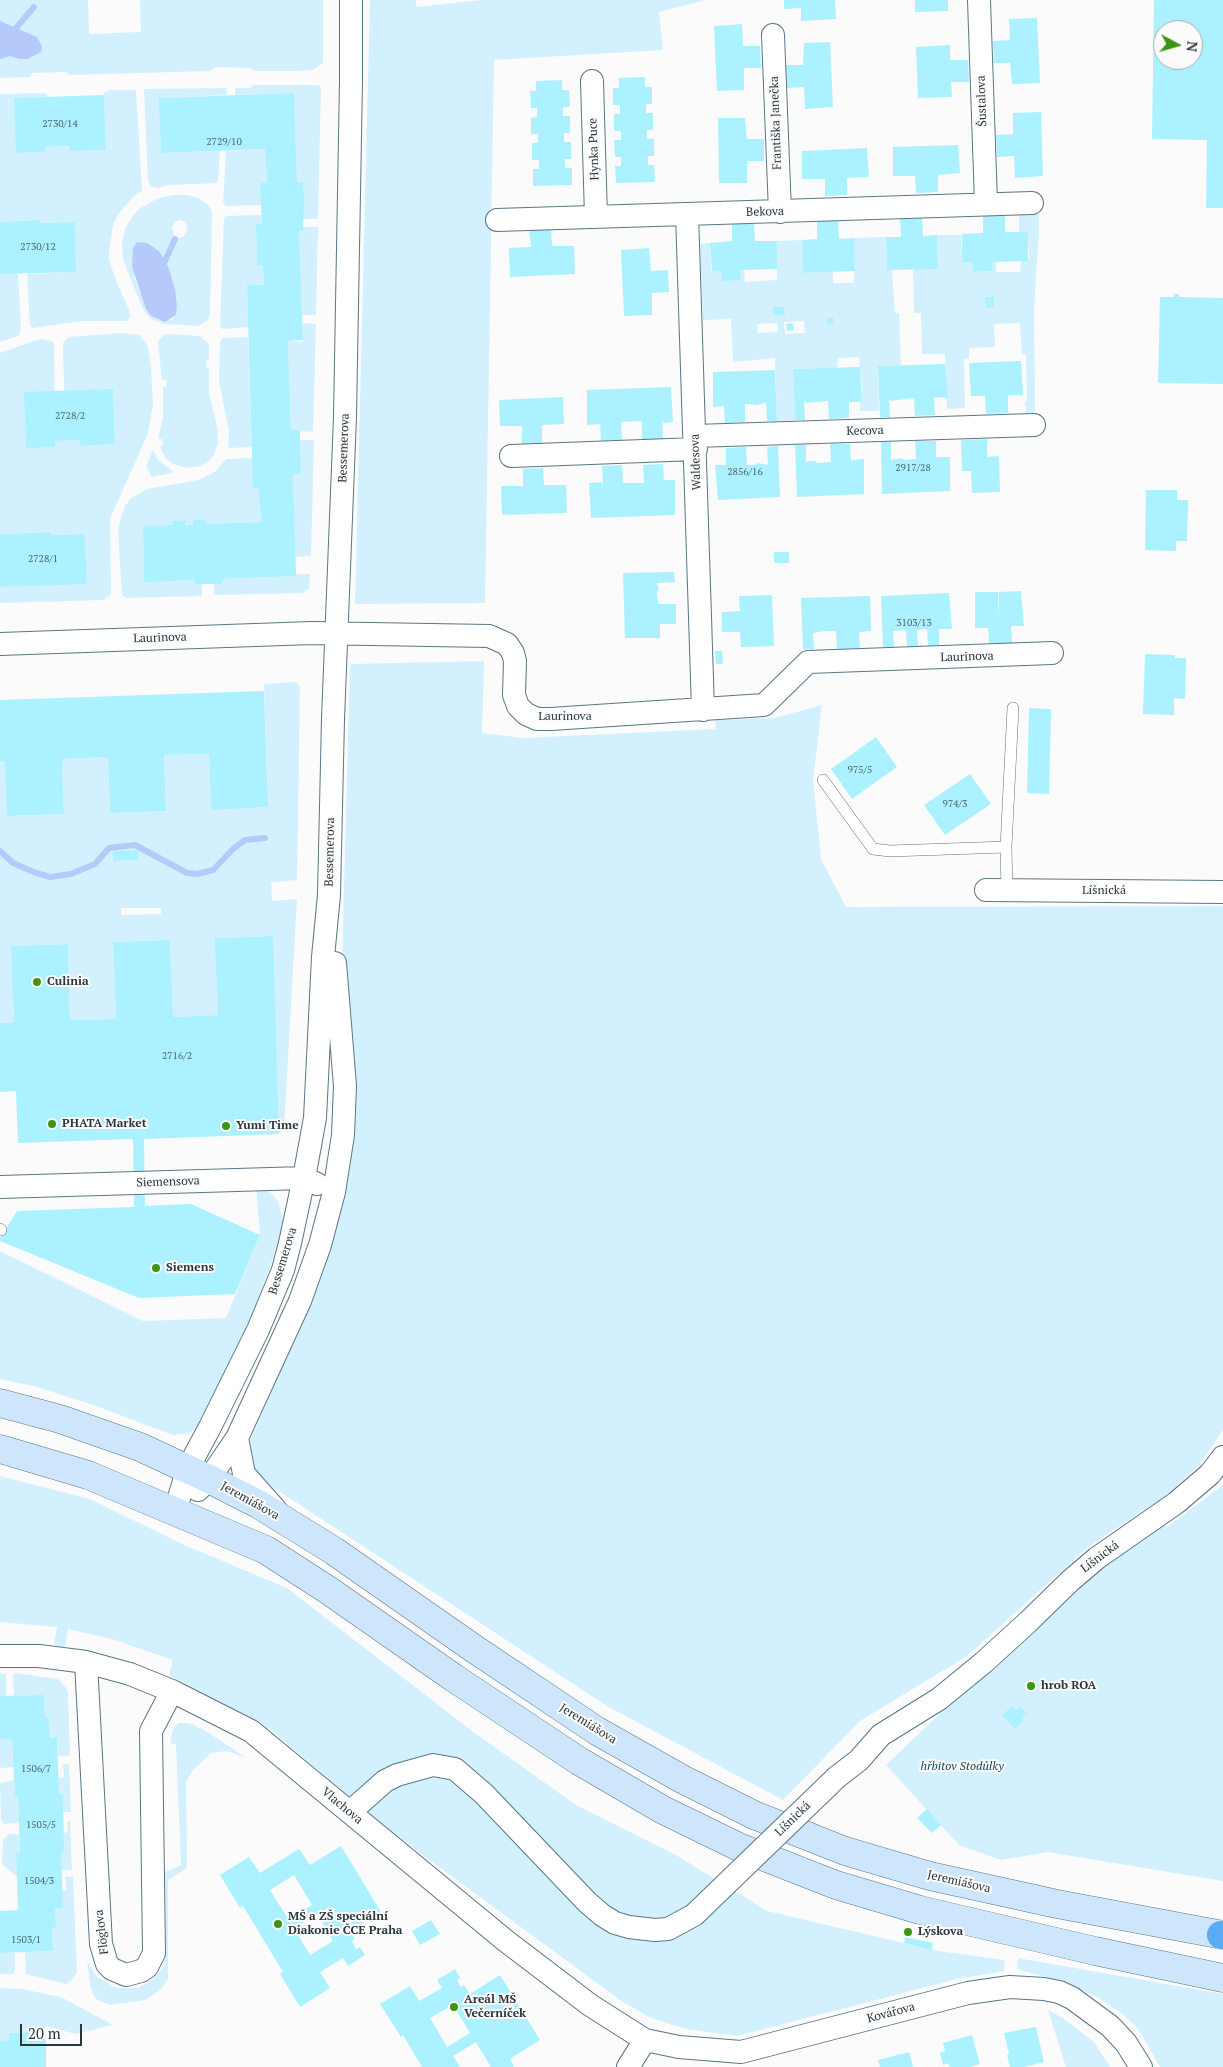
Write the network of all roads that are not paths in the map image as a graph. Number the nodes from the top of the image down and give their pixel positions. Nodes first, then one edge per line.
1 (351, 0) edge
2 (978, 0) edge
3 (773, 35) dead end
4 (592, 81) dead end
5 (986, 203) junction
6 (1032, 203) dead end
7 (780, 212) junction
8 (687, 214) junction
9 (596, 217) junction
10 (497, 220) dead end
11 (1034, 426) dead end
12 (696, 443) junction
13 (511, 456) dead end
14 (337, 633) junction
15 (0, 644) edge
16 (1052, 653) dead end
17 (1013, 708) dead end
18 (703, 710) junction
19 (823, 780) dead end
20 (1006, 847) junction
21 (996, 890) joint
22 (1223, 892) edge
23 (329, 895) junction
24 (304, 1178) junction
25 (0, 1186) edge
26 (334, 1192) junction
27 (0, 1403) edge
28 (236, 1438) junction
29 (0, 1449) edge
30 (1223, 1457) edge
31 (199, 1474) junction
32 (175, 1511) junction
33 (285, 1520) junction
34 (0, 1656) edge
35 (86, 1662) junction
36 (172, 1691) junction
37 (350, 1812) junction
38 (1222, 1935) edge
39 (1223, 1978) edge
40 (645, 2040) junction
41 (628, 2067) edge
42 (1141, 2067) edge

1 - 14 street, Bessemerova
2 - 5 street, Šustalova
3 - 7 street, Františka Janečka
4 - 9 street, Hynka Puce
5 - 6 street, Bekova
5 - 7 street, Bekova
7 - 8 street, Bekova
8 - 9 street, Bekova
8 - 12 street, Waldesova
9 - 10 street, Bekova
11 - 12 street, Kecova
12 - 13 street, Kecova
12 - 18 street, Waldesova
14 - 15 street, Laurinova
14 - 18 street, Laurinova
14 - 23 street, Bessemerova
16 - 18 street, Laurinova
17 - 20 lane
19 - 20 lane
20 - 21 lane
21 - 22 street, Líšnická
23 - 24 street, Bessemerova
23 - 26 street, Bessemerova
24 - 25 street, Siemensova
24 - 26 street, Siemensova
24 - 31 street, Bessemerova
26 - 28 street, Bessemerova
27 - 31 main road, Jeremiášova
28 - 31 street, Bessemerova
28 - 33 street
29 - 32 main road
30 - 37 street, Líšnická, bridge
31 - 32 street, Bessemerova
31 - 33 main road, Jeremiášova
32 - 39 main road
33 - 38 main road, Jeremiášova
34 - 35 street, Vlachova
35 - 36 street, Vlachova
35 - 36 street, Flöglova
36 - 37 street, Vlachova
37 - 40 street, Vlachova
40 - 41 street
40 - 42 street, Kovářova

